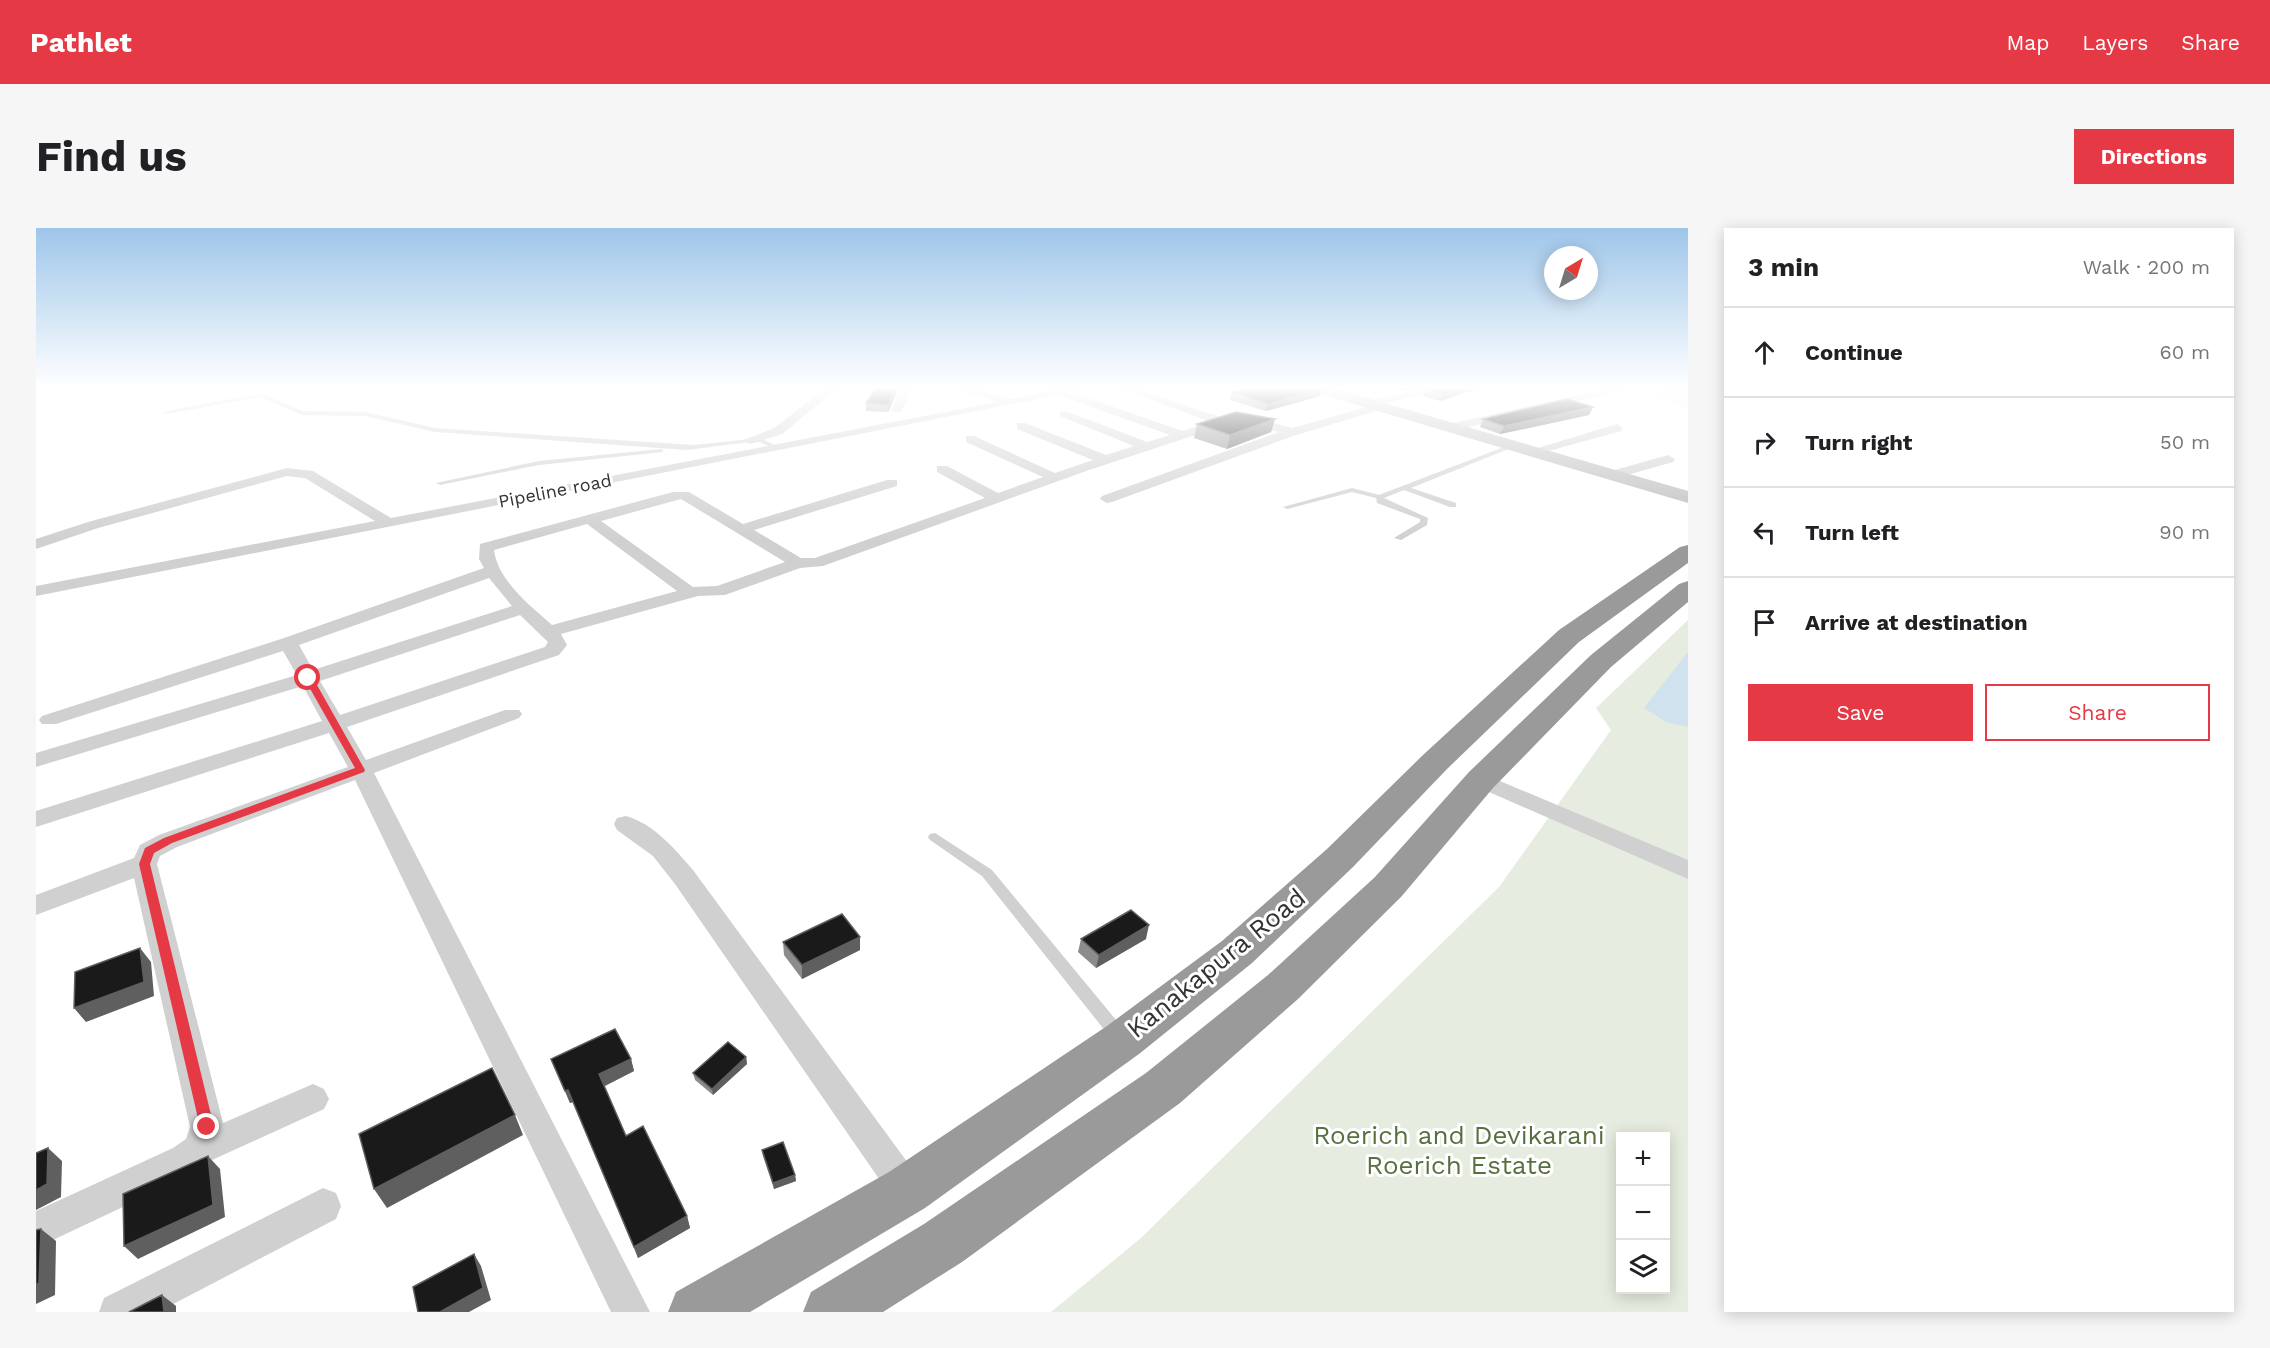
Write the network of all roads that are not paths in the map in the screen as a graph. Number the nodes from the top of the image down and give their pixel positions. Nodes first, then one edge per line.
1 (565, 439) edge
2 (754, 439) edge
3 (826, 439) edge
4 (1052, 439) edge
5 (1126, 439) edge
6 (1172, 439) edge
7 (1274, 439) edge
8 (1492, 439) edge
9 (1579, 439) edge
10 (750, 440) junction
11 (970, 440) dead end
12 (1514, 445) junction
13 (693, 447) junction
14 (1147, 447) junction
15 (778, 448) junction
16 (1534, 451) junction
17 (1668, 459) dead end
18 (1106, 460) junction
19 (671, 468) junction
20 (942, 469) dead end
21 (1613, 475) junction
22 (1056, 478) junction
23 (440, 483) dead end
24 (892, 483) dead end
25 (1404, 488) junction
26 (672, 496) junction
27 (1380, 497) junction
28 (1688, 497) edge
29 (998, 499) junction
30 (1107, 499) dead end
31 (1453, 505) dead end
32 (1287, 507) dead end
33 (589, 519) junction
34 (389, 523) junction
35 (741, 529) junction
36 (1398, 538) dead end
37 (36, 544) edge
38 (1688, 552) edge
39 (798, 563) junction
40 (492, 571) junction
41 (1688, 589) edge
42 (36, 591) edge
43 (690, 593) junction
44 (524, 608) junction
45 (548, 632) junction
46 (288, 642) junction
47 (308, 678) junction
48 (512, 714) dead end
49 (49, 720) dead end
50 (335, 724) junction
51 (36, 760) edge
52 (361, 770) junction
53 (1481, 780) junction
54 (36, 819) edge
55 (626, 824) dead end
56 (935, 837) dead end
57 (144, 864) junction
58 (1688, 870) edge
59 (36, 905) edge
60 (1123, 1040) junction
61 (313, 1099) dead end
62 (200, 1149) junction
63 (907, 1190) junction
64 (323, 1206) dead end
65 (36, 1230) edge
66 (118, 1312) edge
67 (631, 1312) edge
68 (696, 1312) edge
69 (831, 1312) edge

1 - 13 lane
2 - 10 street
3 - 15 street, Pipeline road
4 - 18 street
5 - 14 street
6 - 14 street
7 - 30 street
8 - 12 street
9 - 16 street
10 - 13 lane
10 - 15 lane
11 - 22 street
12 - 16 street
12 - 25 lane
13 - 23 lane
14 - 18 street
15 - 19 street, Pipeline road
16 - 21 street
17 - 21 street
18 - 22 street
19 - 26 street
19 - 34 street, Pipeline road
20 - 29 street
21 - 28 street
22 - 29 street
24 - 35 street
25 - 27 lane
25 - 31 lane
26 - 33 street
26 - 35 street
27 - 32 lane
27 - 36 lane
29 - 39 street
33 - 40 street
33 - 43 street
34 - 37 street
34 - 42 street, Pipeline road
35 - 39 street
38 - 60 highway, Kanakapura Road
39 - 43 street
40 - 44 street
40 - 46 street
41 - 53 highway
43 - 45 street
44 - 45 street
44 - 47 street
45 - 50 street
46 - 47 street
46 - 49 street
47 - 50 street
47 - 51 street
48 - 52 street
50 - 52 street
50 - 54 street
52 - 57 street
52 - 67 street
53 - 58 street
53 - 69 highway
55 - 63 street
56 - 60 lane
57 - 59 street
57 - 62 street
60 - 63 highway, Kanakapura Road
61 - 62 street
62 - 65 street
63 - 68 highway, Kanakapura Road
64 - 66 street

